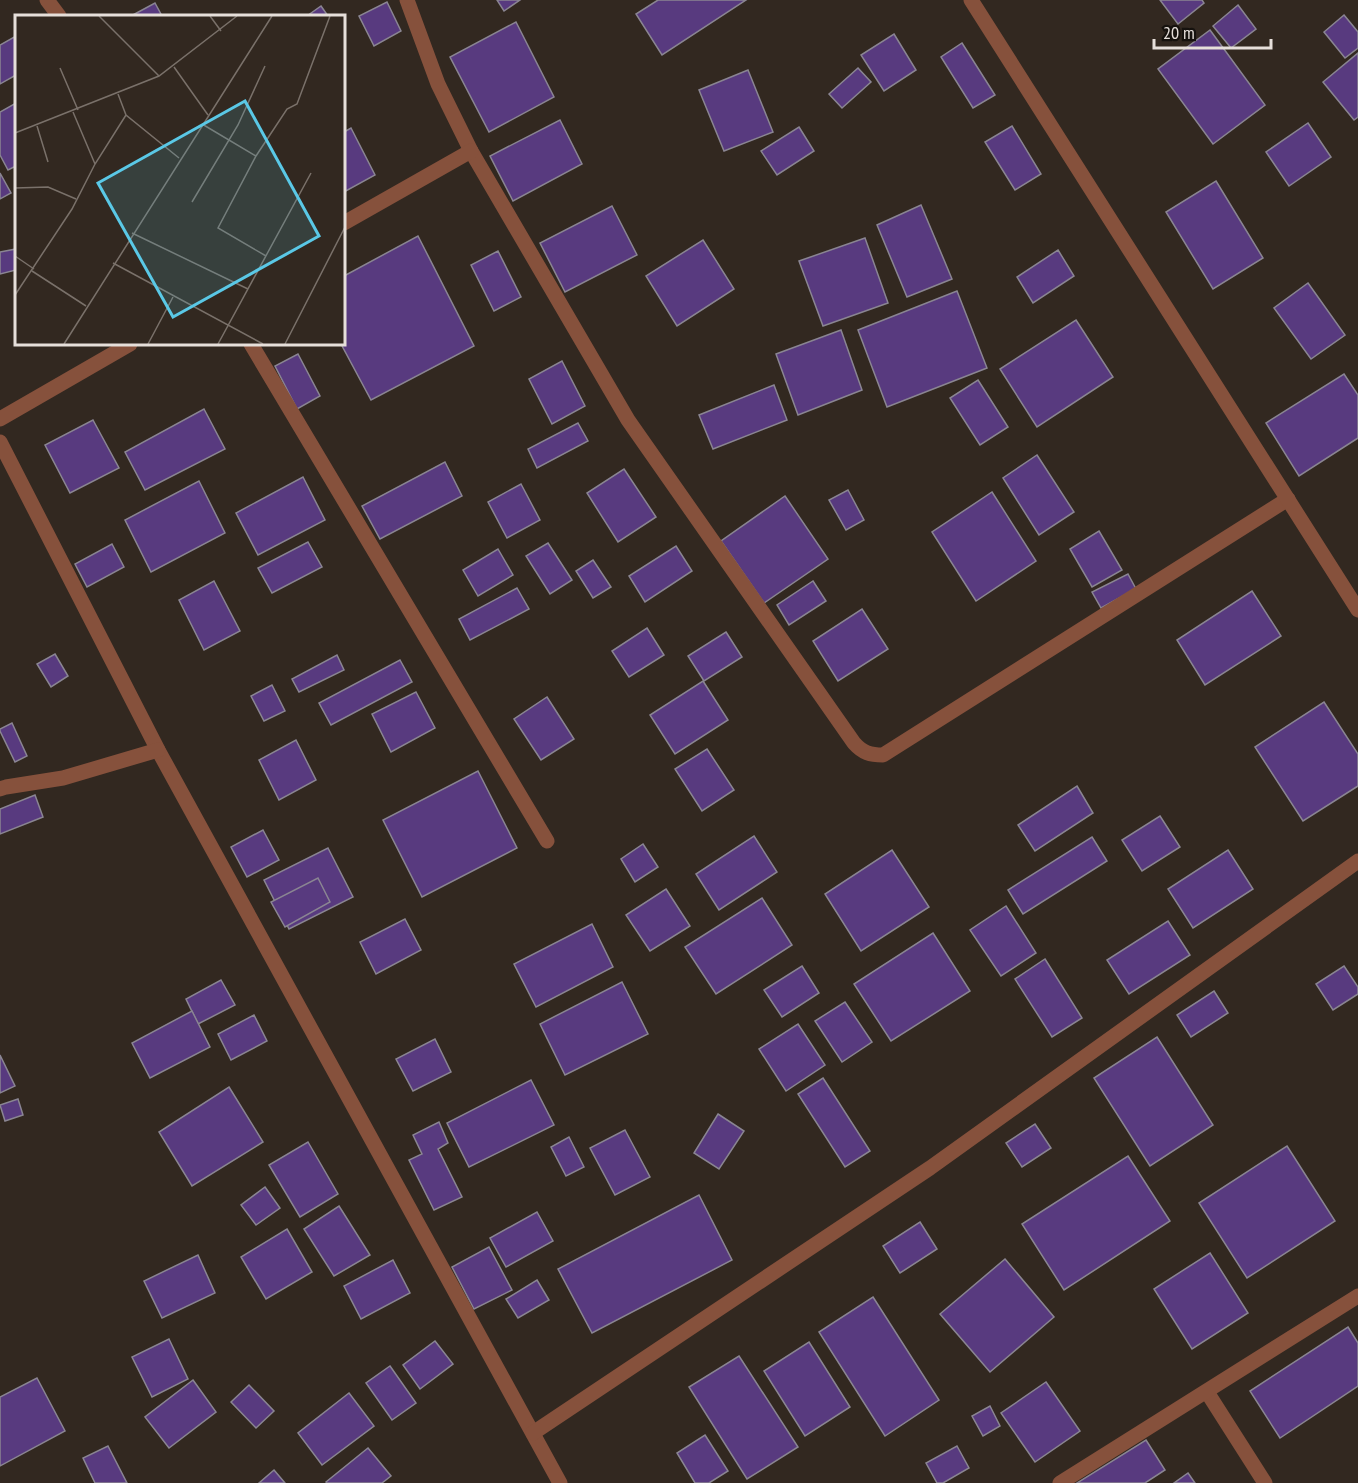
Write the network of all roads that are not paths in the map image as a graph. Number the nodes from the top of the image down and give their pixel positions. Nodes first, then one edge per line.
1 (47, 0) edge
2 (407, 0) edge
3 (971, 0) edge
4 (58, 15) edge
5 (471, 151) junction
6 (345, 222) edge
7 (128, 345) edge
8 (252, 345) edge
9 (0, 419) edge
10 (0, 442) edge
11 (1288, 499) junction
12 (1358, 610) edge
13 (158, 750) junction
14 (0, 789) edge
15 (547, 841) dead end
16 (1358, 861) edge
17 (1358, 1296) edge
18 (1206, 1392) junction
19 (533, 1433) junction
20 (561, 1483) edge
21 (1060, 1483) edge
22 (1265, 1483) edge

1 - 4 street
2 - 5 street
3 - 11 street
5 - 6 street
5 - 11 street
7 - 9 street
8 - 15 street
10 - 13 street
11 - 12 street
13 - 14 street
13 - 19 street
16 - 19 street
17 - 18 street
18 - 21 street
18 - 22 street
19 - 20 street

